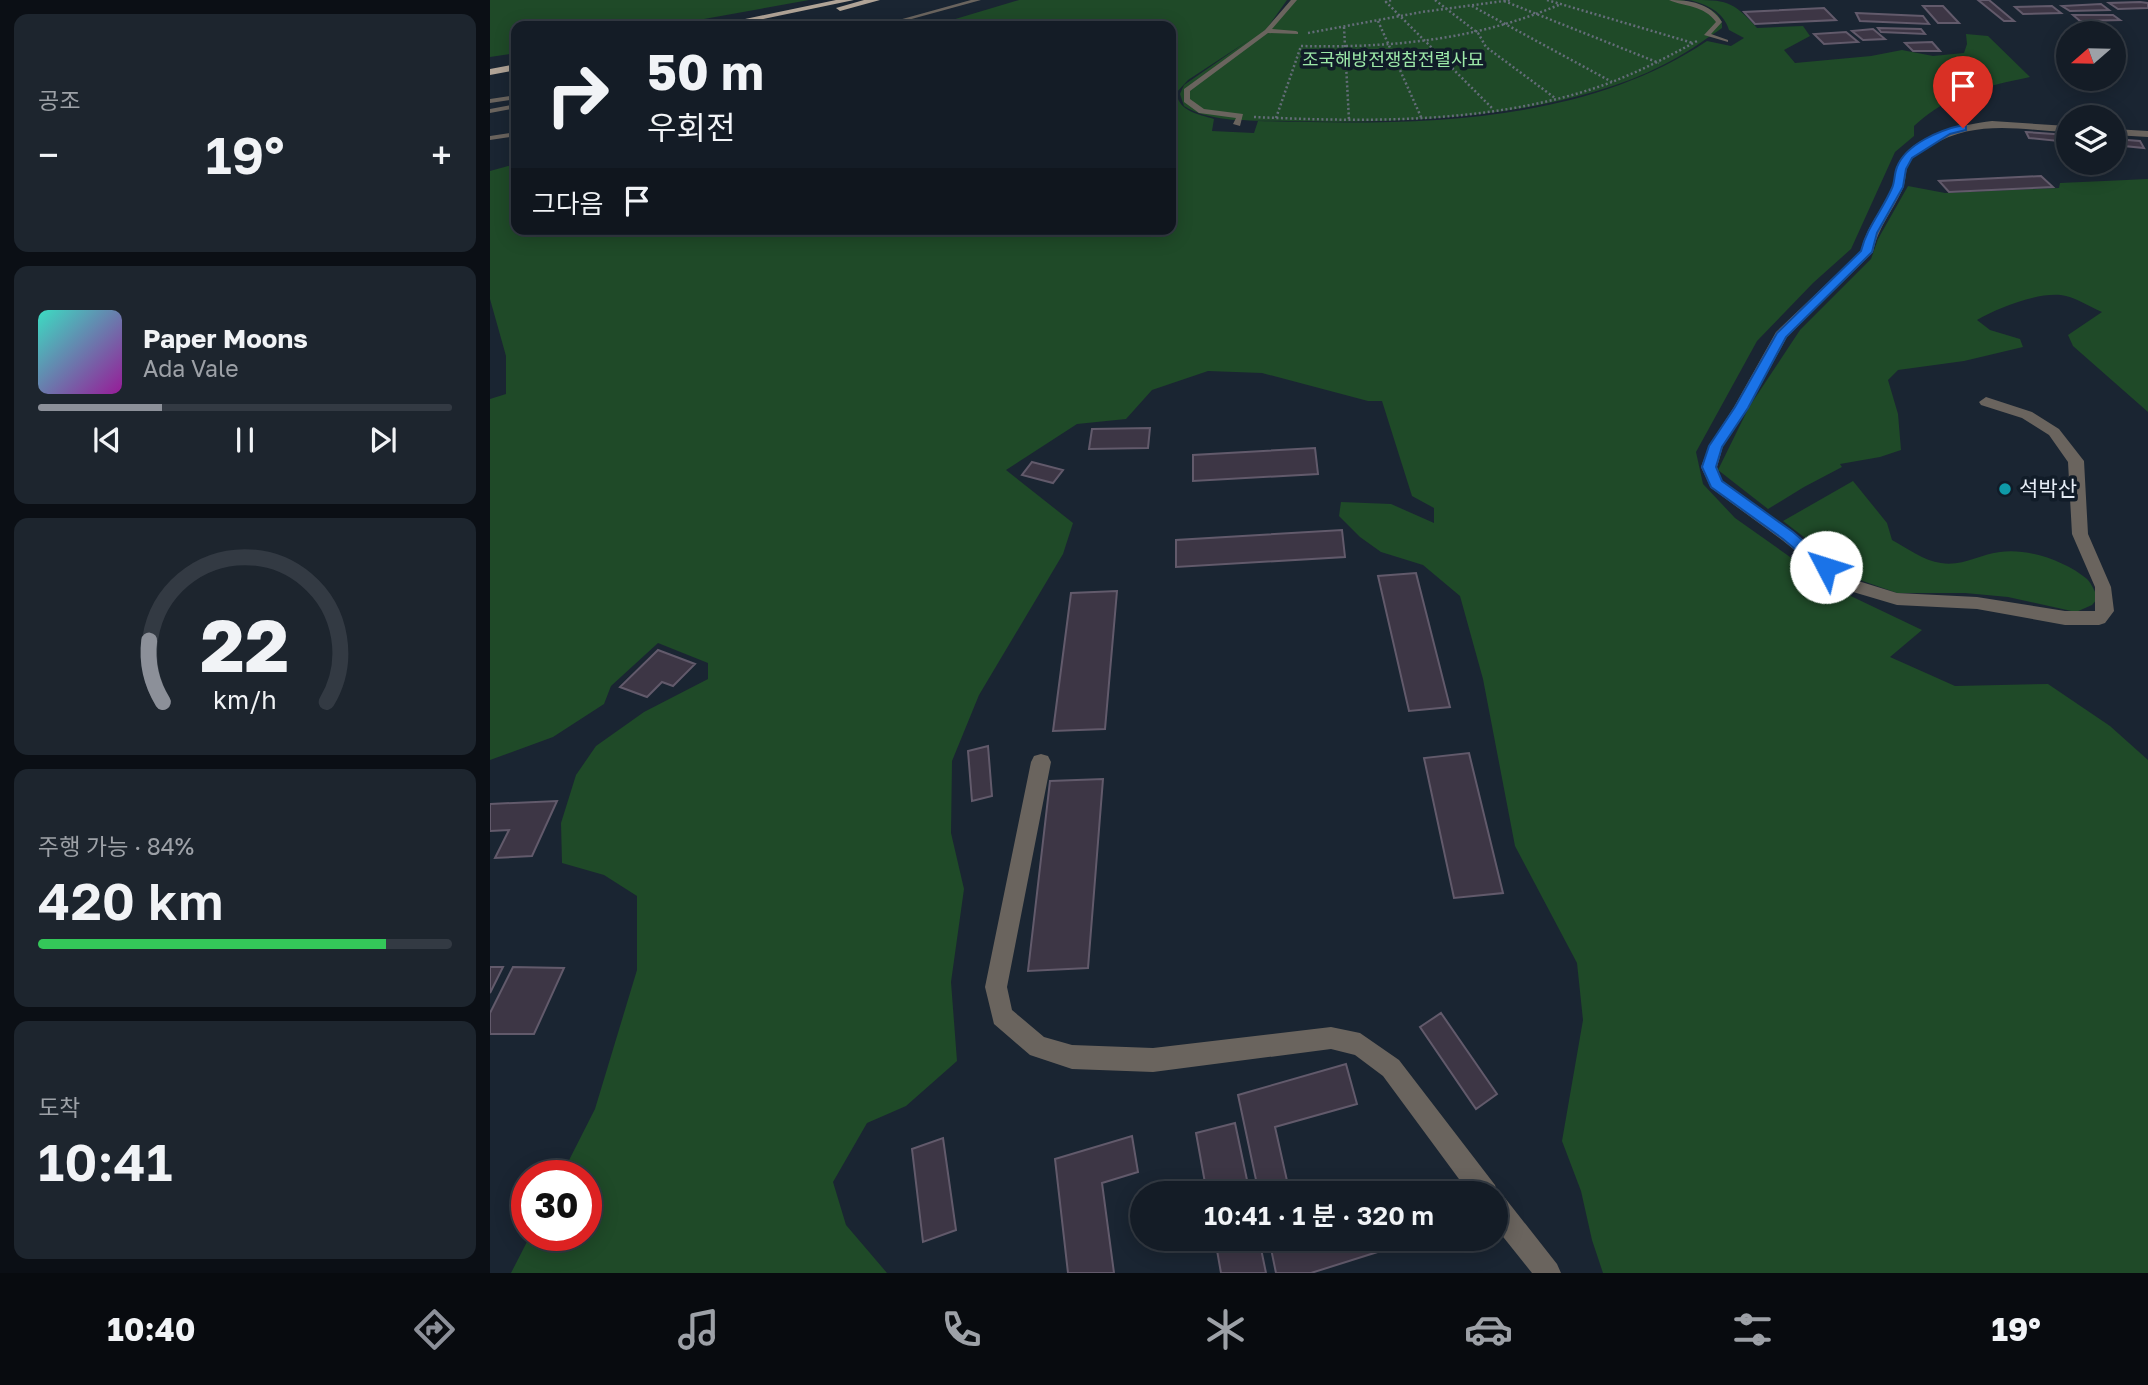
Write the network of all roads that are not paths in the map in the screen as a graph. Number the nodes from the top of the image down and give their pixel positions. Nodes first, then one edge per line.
1 (850, 0) edge
2 (876, 0) edge
3 (978, 0) edge
4 (1294, 0) edge
5 (1672, 0) edge
6 (743, 21) edge
7 (775, 21) edge
8 (899, 21) edge
9 (1267, 31) junction
10 (1296, 33) road end
11 (1726, 41) dead end
12 (511, 66) edge
13 (490, 70) edge
14 (511, 98) edge
15 (490, 102) edge
16 (511, 107) edge
17 (490, 111) edge
18 (1238, 120) road end
19 (2056, 128) edge
20 (2126, 133) edge
21 (2148, 134) edge
22 (511, 135) edge
23 (490, 138) edge
24 (1986, 402) dead end
25 (1041, 762) dead end
26 (1476, 1181) edge
27 (1508, 1222) edge
28 (1548, 1273) edge

1 - 6 main road
2 - 7 main road
3 - 8 lane
4 - 9 lane
5 - 11 lane
9 - 10 lane
9 - 18 lane
12 - 13 main road
14 - 15 lane
16 - 17 lane
19 - 24 street
20 - 21 street
22 - 23 lane
25 - 26 street
27 - 28 street

